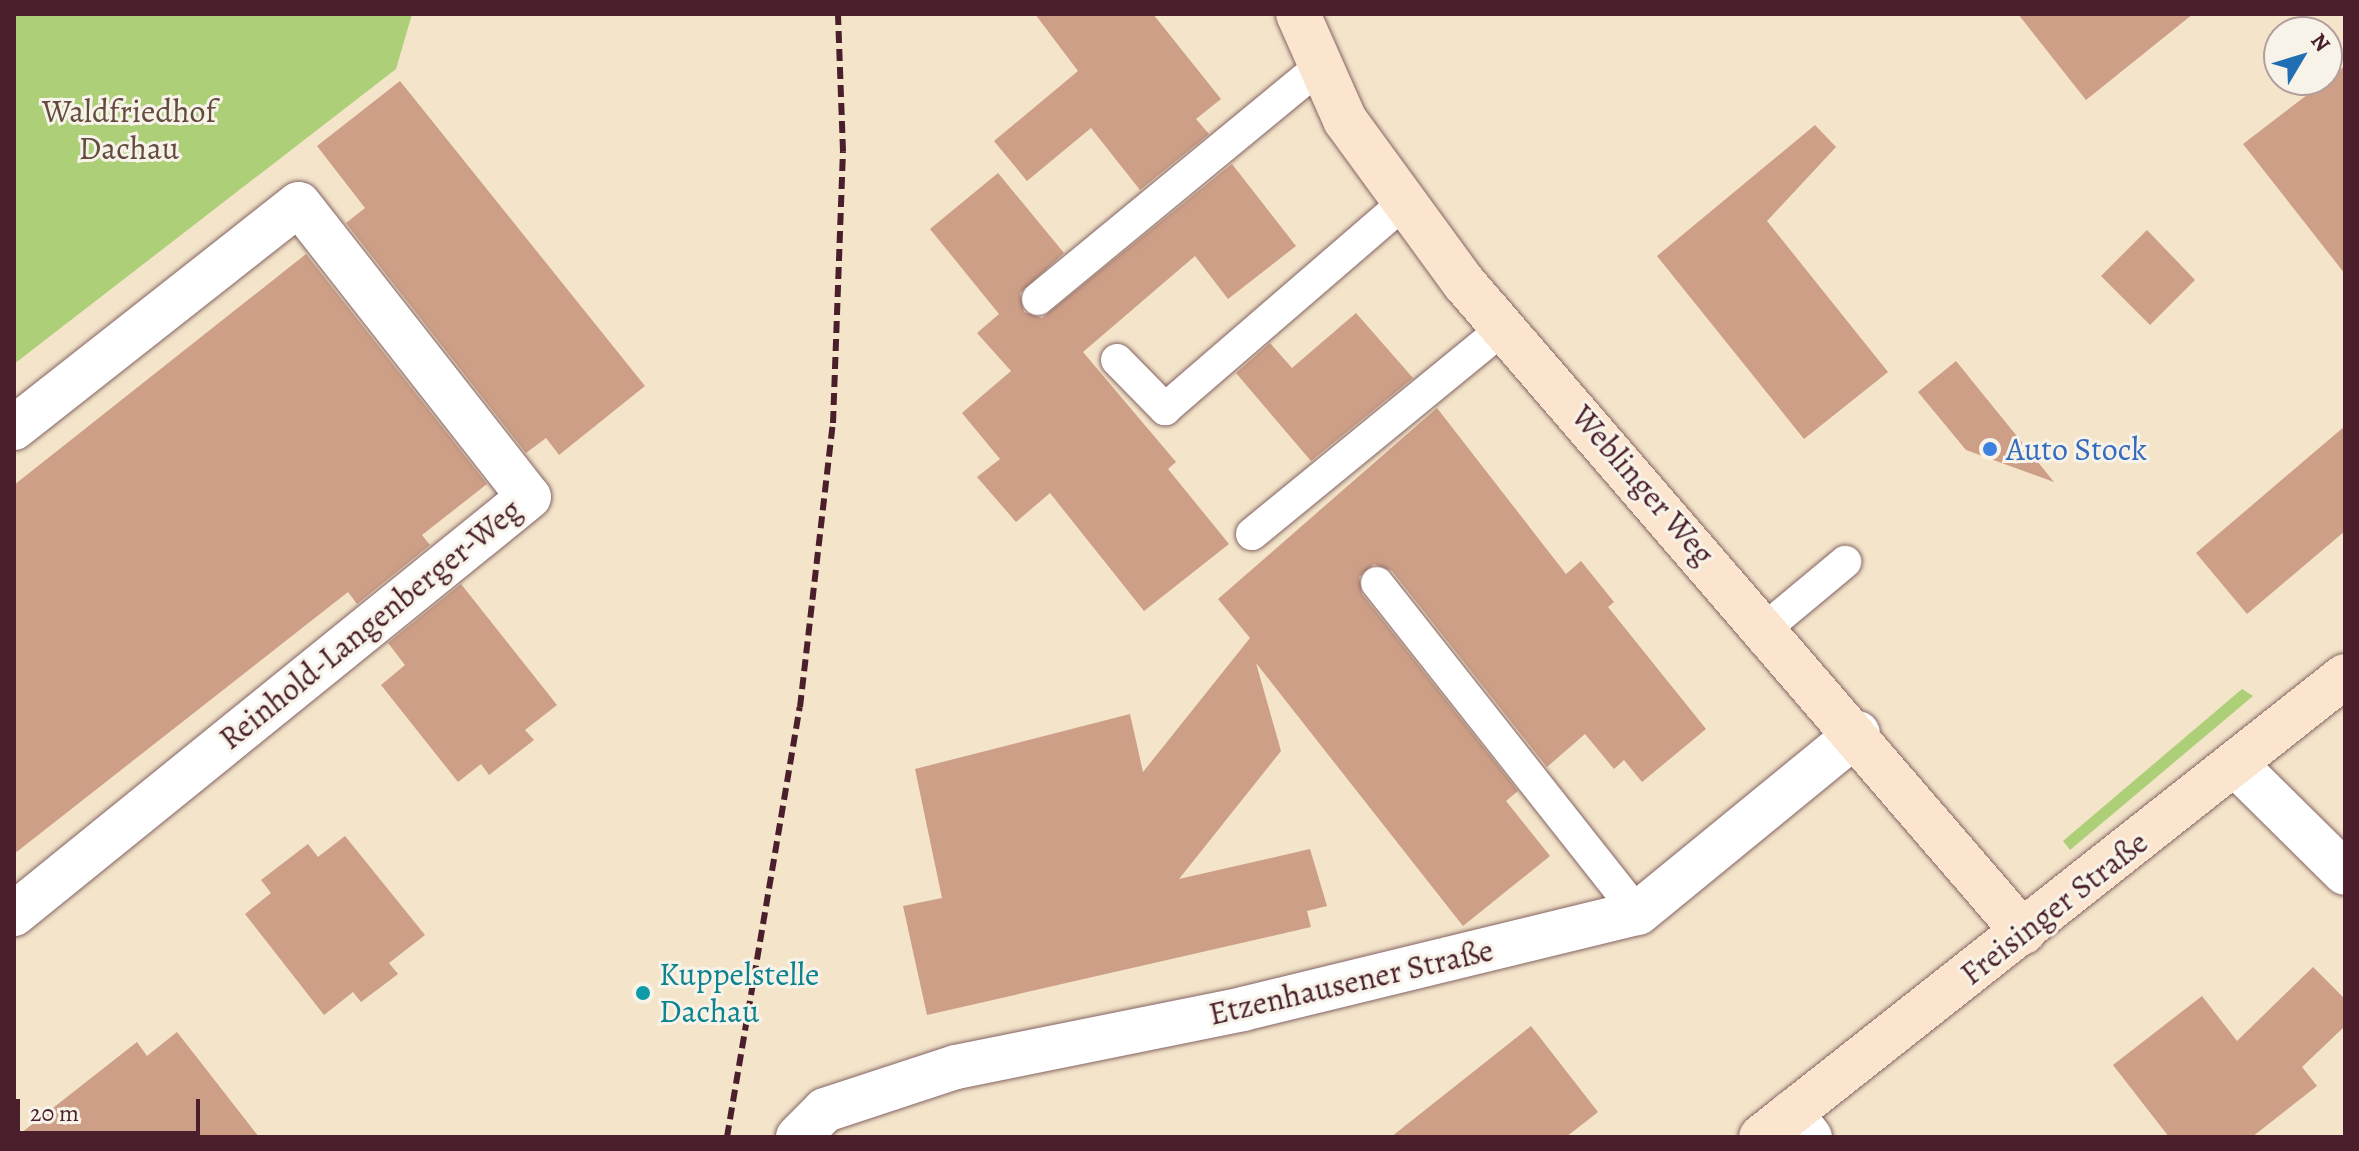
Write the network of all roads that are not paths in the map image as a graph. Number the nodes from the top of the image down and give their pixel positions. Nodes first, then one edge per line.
1 (1298, 14) edge
2 (1321, 66) junction
3 (1405, 202) junction
4 (1038, 299) dead end
5 (1505, 327) junction
6 (1117, 360) dead end
7 (14, 428) edge
8 (1252, 534) dead end
9 (1845, 562) dead end
10 (1377, 583) dead end
11 (1767, 627) junction
12 (2345, 676) edge
13 (1858, 733) junction
14 (2237, 766) junction
15 (2345, 873) edge
16 (1638, 913) junction
17 (14, 914) edge
18 (2023, 932) junction
19 (1787, 1129) edge
20 (798, 1137) edge

1 - 2 street, Weblinger Weg
2 - 3 street, Weblinger Weg
2 - 4 lane
3 - 5 street, Weblinger Weg
3 - 6 lane
5 - 8 lane
5 - 11 street, Weblinger Weg
7 - 17 street, Reinhold-Langenberger-Weg
9 - 11 lane
10 - 16 lane
11 - 13 street, Weblinger Weg
12 - 14 street, Freisinger Straße
13 - 16 street, Etzenhausener Straße
13 - 18 street, Weblinger Weg
14 - 15 street
14 - 18 street, Freisinger Straße
16 - 20 street, Etzenhausener Straße
18 - 19 street, Freisinger Straße

